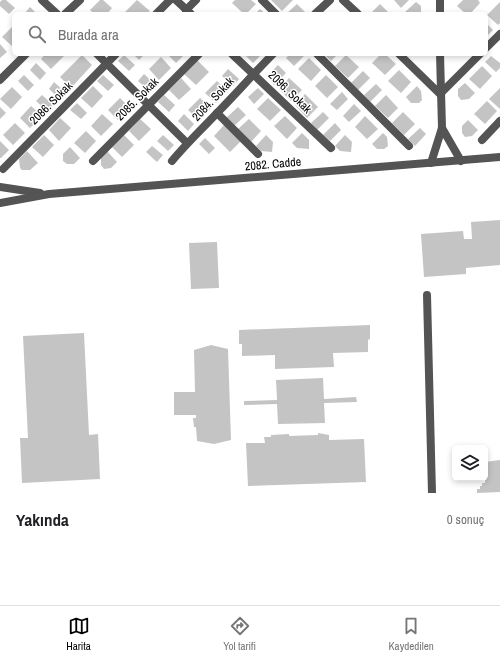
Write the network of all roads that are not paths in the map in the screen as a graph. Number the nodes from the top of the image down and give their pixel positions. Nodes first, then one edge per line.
1 (42, 0) edge
2 (80, 0) edge
3 (170, 0) edge
4 (176, 0) edge
5 (196, 0) edge
6 (262, 0) edge
7 (330, 0) edge
8 (343, 0) edge
9 (440, 0) edge
10 (55, 12) edge
11 (68, 12) edge
12 (158, 12) edge
13 (188, 12) edge
14 (274, 12) edge
15 (317, 12) edge
16 (356, 12) edge
17 (440, 12) edge
18 (500, 34) edge
19 (488, 46) edge
20 (24, 56) edge
21 (99, 56) edge
22 (114, 56) edge
23 (197, 56) edge
24 (234, 56) edge
25 (271, 56) edge
26 (319, 56) edge
27 (401, 56) edge
28 (440, 56) edge
29 (478, 56) edge
30 (106, 64) junction
31 (253, 74) junction
32 (0, 80) edge
33 (440, 94) junction
34 (148, 105) junction
35 (217, 113) junction
36 (500, 121) edge
37 (442, 128) junction
38 (482, 140) dead end
39 (187, 143) junction
40 (409, 146) dead end
41 (331, 148) dead end
42 (258, 154) dead end
43 (500, 157) edge
44 (93, 161) dead end
45 (172, 161) dead end
46 (461, 161) junction
47 (431, 163) junction
48 (3, 169) dead end
49 (0, 187) edge
50 (49, 194) junction
51 (0, 203) edge
52 (427, 295) dead end
53 (432, 493) edge

1 - 10 street
2 - 11 street
3 - 12 street
4 - 13 street
5 - 13 street
6 - 14 street
7 - 15 street
8 - 16 street
9 - 17 street
18 - 19 street
20 - 32 street
21 - 30 street
22 - 30 street, 2086. Sokak
23 - 34 street, 2085. Sokak
24 - 31 street, 2096. Sokak
25 - 31 street, 2084. Sokak
26 - 40 street
27 - 33 street
28 - 33 street
29 - 33 street
30 - 34 street
30 - 48 street, 2086. Sokak
31 - 35 street, 2084. Sokak
31 - 41 street, 2096. Sokak
33 - 37 street
34 - 39 street
34 - 44 street, 2085. Sokak
35 - 39 street, 2084. Sokak
35 - 42 street
36 - 38 street
37 - 46 street
37 - 47 street
39 - 45 street, 2084. Sokak
43 - 46 street, 2082. Cadde
46 - 47 street, 2082. Cadde
47 - 50 street, 2082. Cadde
49 - 50 street, 2082. Cadde
50 - 51 street, 2082. Cadde
52 - 53 street

